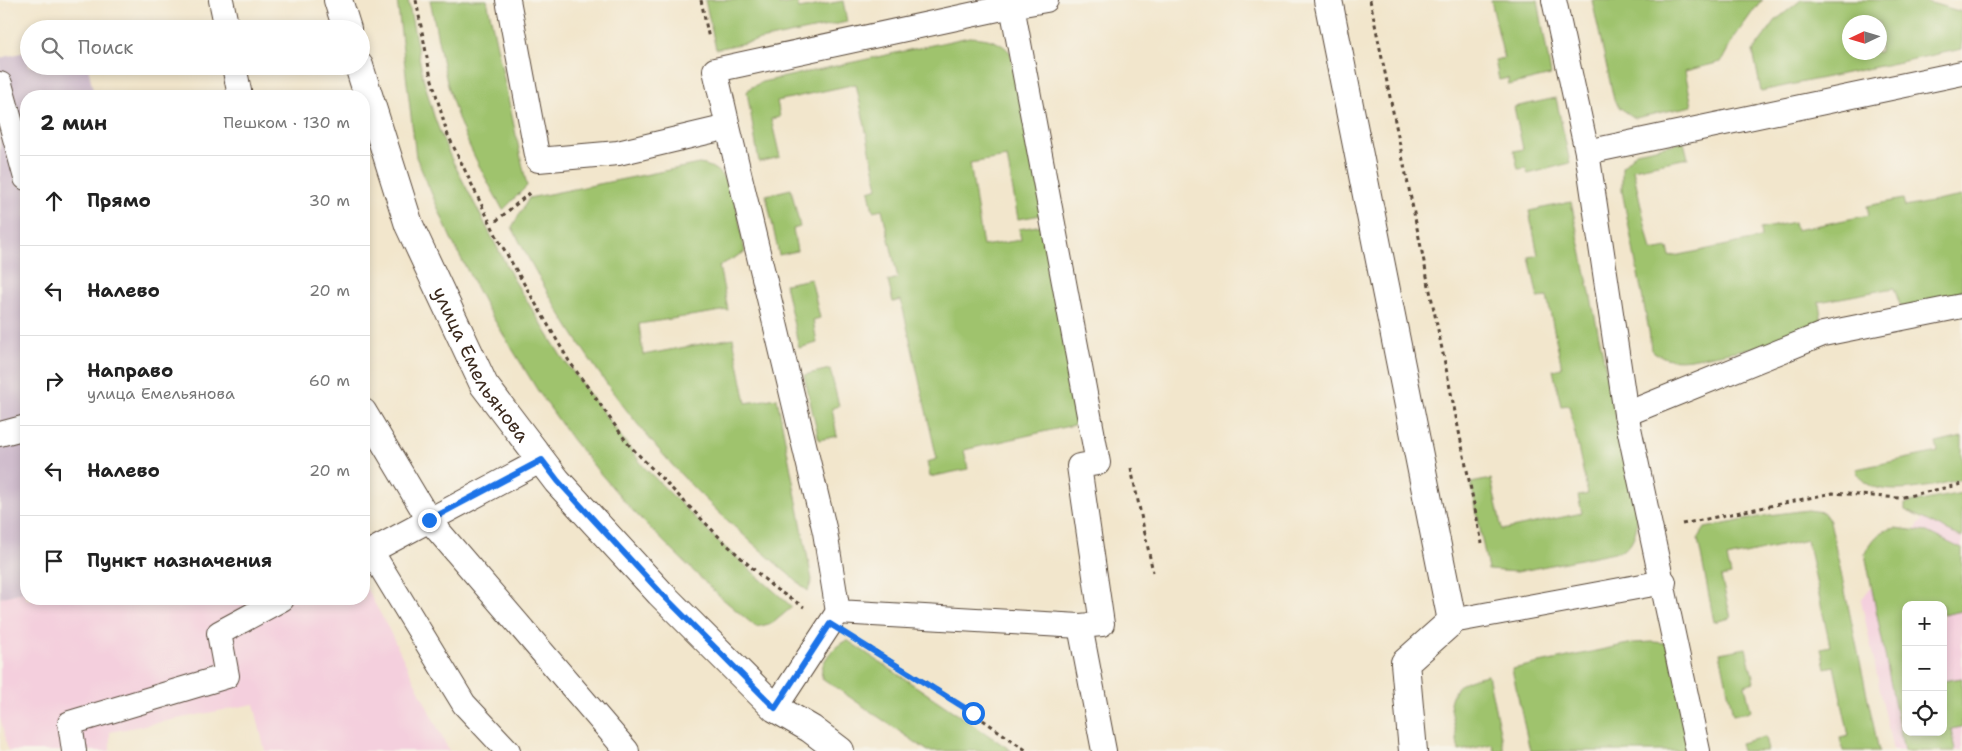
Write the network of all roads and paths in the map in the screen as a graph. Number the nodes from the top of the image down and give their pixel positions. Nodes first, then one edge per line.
1 (221, 0) edge
2 (338, 0) edge
3 (416, 0) edge
4 (508, 0) edge
5 (1046, 0) edge
6 (1328, 0) edge
7 (1370, 0) edge
8 (1554, 0) edge
9 (1012, 6) junction
10 (225, 20) edge
11 (344, 20) edge
12 (1962, 73) edge
13 (236, 75) edge
14 (362, 75) edge
15 (0, 84) edge
16 (239, 90) edge
17 (367, 90) edge
18 (370, 101) edge
19 (728, 126) junction
20 (1587, 152) junction
21 (20, 156) edge
22 (1962, 306) edge
23 (1626, 414) junction
24 (370, 421) edge
25 (20, 429) edge
26 (0, 434) edge
27 (542, 460) junction
28 (1962, 484) edge
29 (429, 520) junction
30 (1652, 530) junction
31 (1482, 543) dead end
32 (370, 552) edge
33 (370, 556) edge
34 (1664, 582) junction
35 (271, 605) edge
36 (834, 618) junction
37 (1452, 621) junction
38 (1080, 626) junction
39 (775, 708) junction
40 (74, 751) edge
41 (508, 751) edge
42 (627, 751) edge
43 (840, 751) edge
44 (1026, 751) edge
45 (1104, 751) edge
46 (1414, 751) edge
47 (1698, 751) edge

1 - 10 lane
2 - 11 main road
3 - 36 path
4 - 19 lane
5 - 9 lane
6 - 37 main road
7 - 31 path
8 - 20 lane
9 - 19 lane
9 - 38 lane
12 - 20 lane
13 - 16 lane
14 - 17 main road, улица Емельянова
15 - 21 lane
18 - 27 main road, улица Емельянова
19 - 36 lane
20 - 23 lane
22 - 23 lane
23 - 30 lane
24 - 29 lane
25 - 26 lane
27 - 29 lane
27 - 39 main road, улица Емельянова
28 - 30 path
29 - 32 lane
29 - 42 lane
30 - 34 lane
33 - 41 lane
34 - 37 lane
34 - 47 lane
35 - 40 lane
36 - 38 lane
36 - 39 lane
36 - 44 path
37 - 46 main road
38 - 45 lane
39 - 43 main road, улица Емельянова

